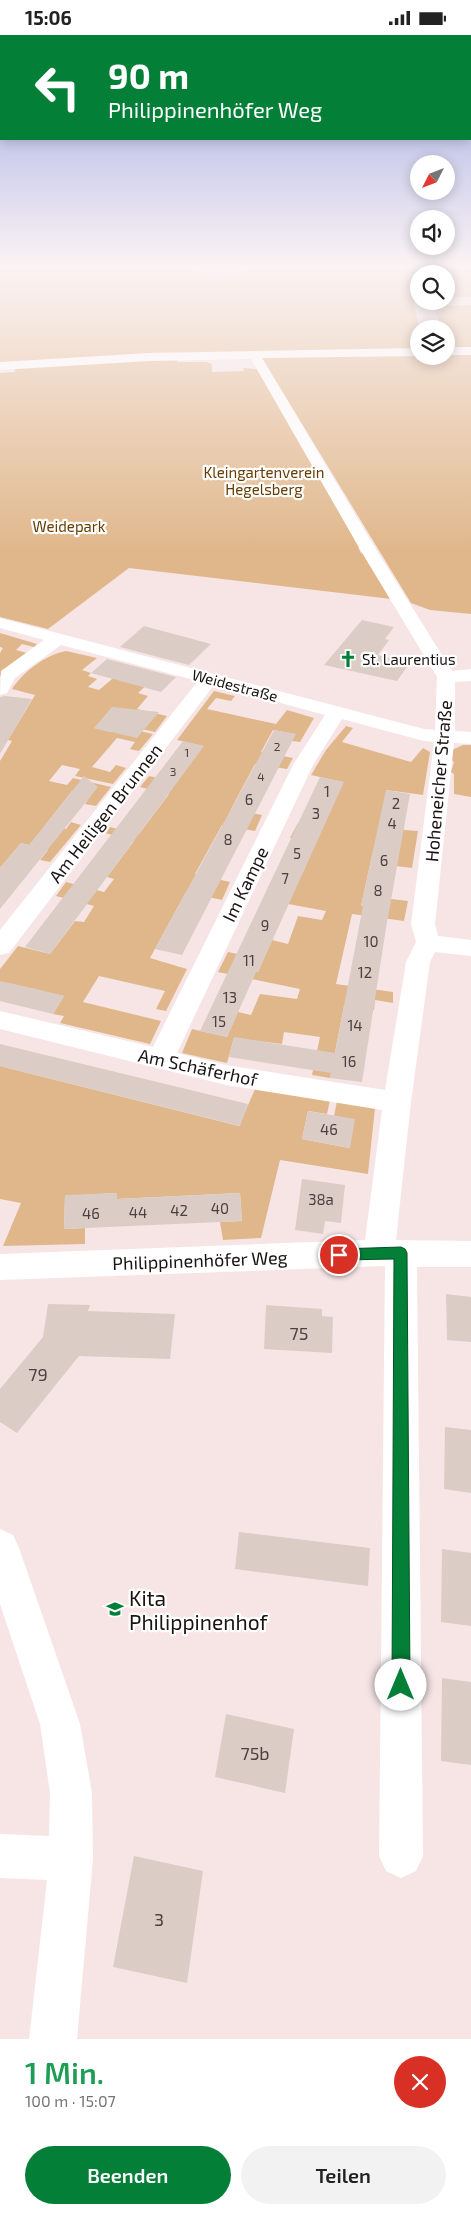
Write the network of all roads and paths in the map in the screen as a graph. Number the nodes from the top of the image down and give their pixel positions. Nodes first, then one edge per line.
1 (58, 363) edge
2 (259, 363) edge
3 (0, 366) edge
4 (0, 623) edge
5 (59, 638) junction
6 (471, 675) edge
7 (446, 677) junction
8 (210, 678) junction
9 (0, 689) edge
10 (338, 712) junction
11 (445, 737) junction
12 (471, 738) edge
13 (428, 942) junction
14 (0, 947) edge
15 (471, 948) edge
16 (0, 1021) edge
17 (160, 1060) junction
18 (397, 1102) junction
19 (390, 1253) junction
20 (471, 1254) edge
21 (0, 1267) edge
22 (0, 1548) edge
23 (0, 1856) edge
24 (401, 1856) dead end
25 (71, 1859) junction
26 (53, 2039) edge

1 - 3 street
2 - 7 street, Hoheneicher Straße
4 - 5 street, Weidestraße
5 - 8 street, Weidestraße
5 - 9 street
6 - 7 street
7 - 11 street, Hoheneicher Straße
8 - 10 street, Weidestraße
8 - 14 street, Am Heiligen Brunnen
10 - 11 street, Weidestraße
10 - 17 street, Im Kampe
11 - 12 street, Weidestraße
11 - 13 street, Hoheneicher Straße
13 - 15 street
13 - 18 street
16 - 17 street, Am Schäferhof
17 - 18 street, Am Schäferhof
18 - 19 street
19 - 20 street, Philippinenhöfer Weg
19 - 21 street, Philippinenhöfer Weg
19 - 24 street
22 - 25 street
23 - 25 street
25 - 26 street

